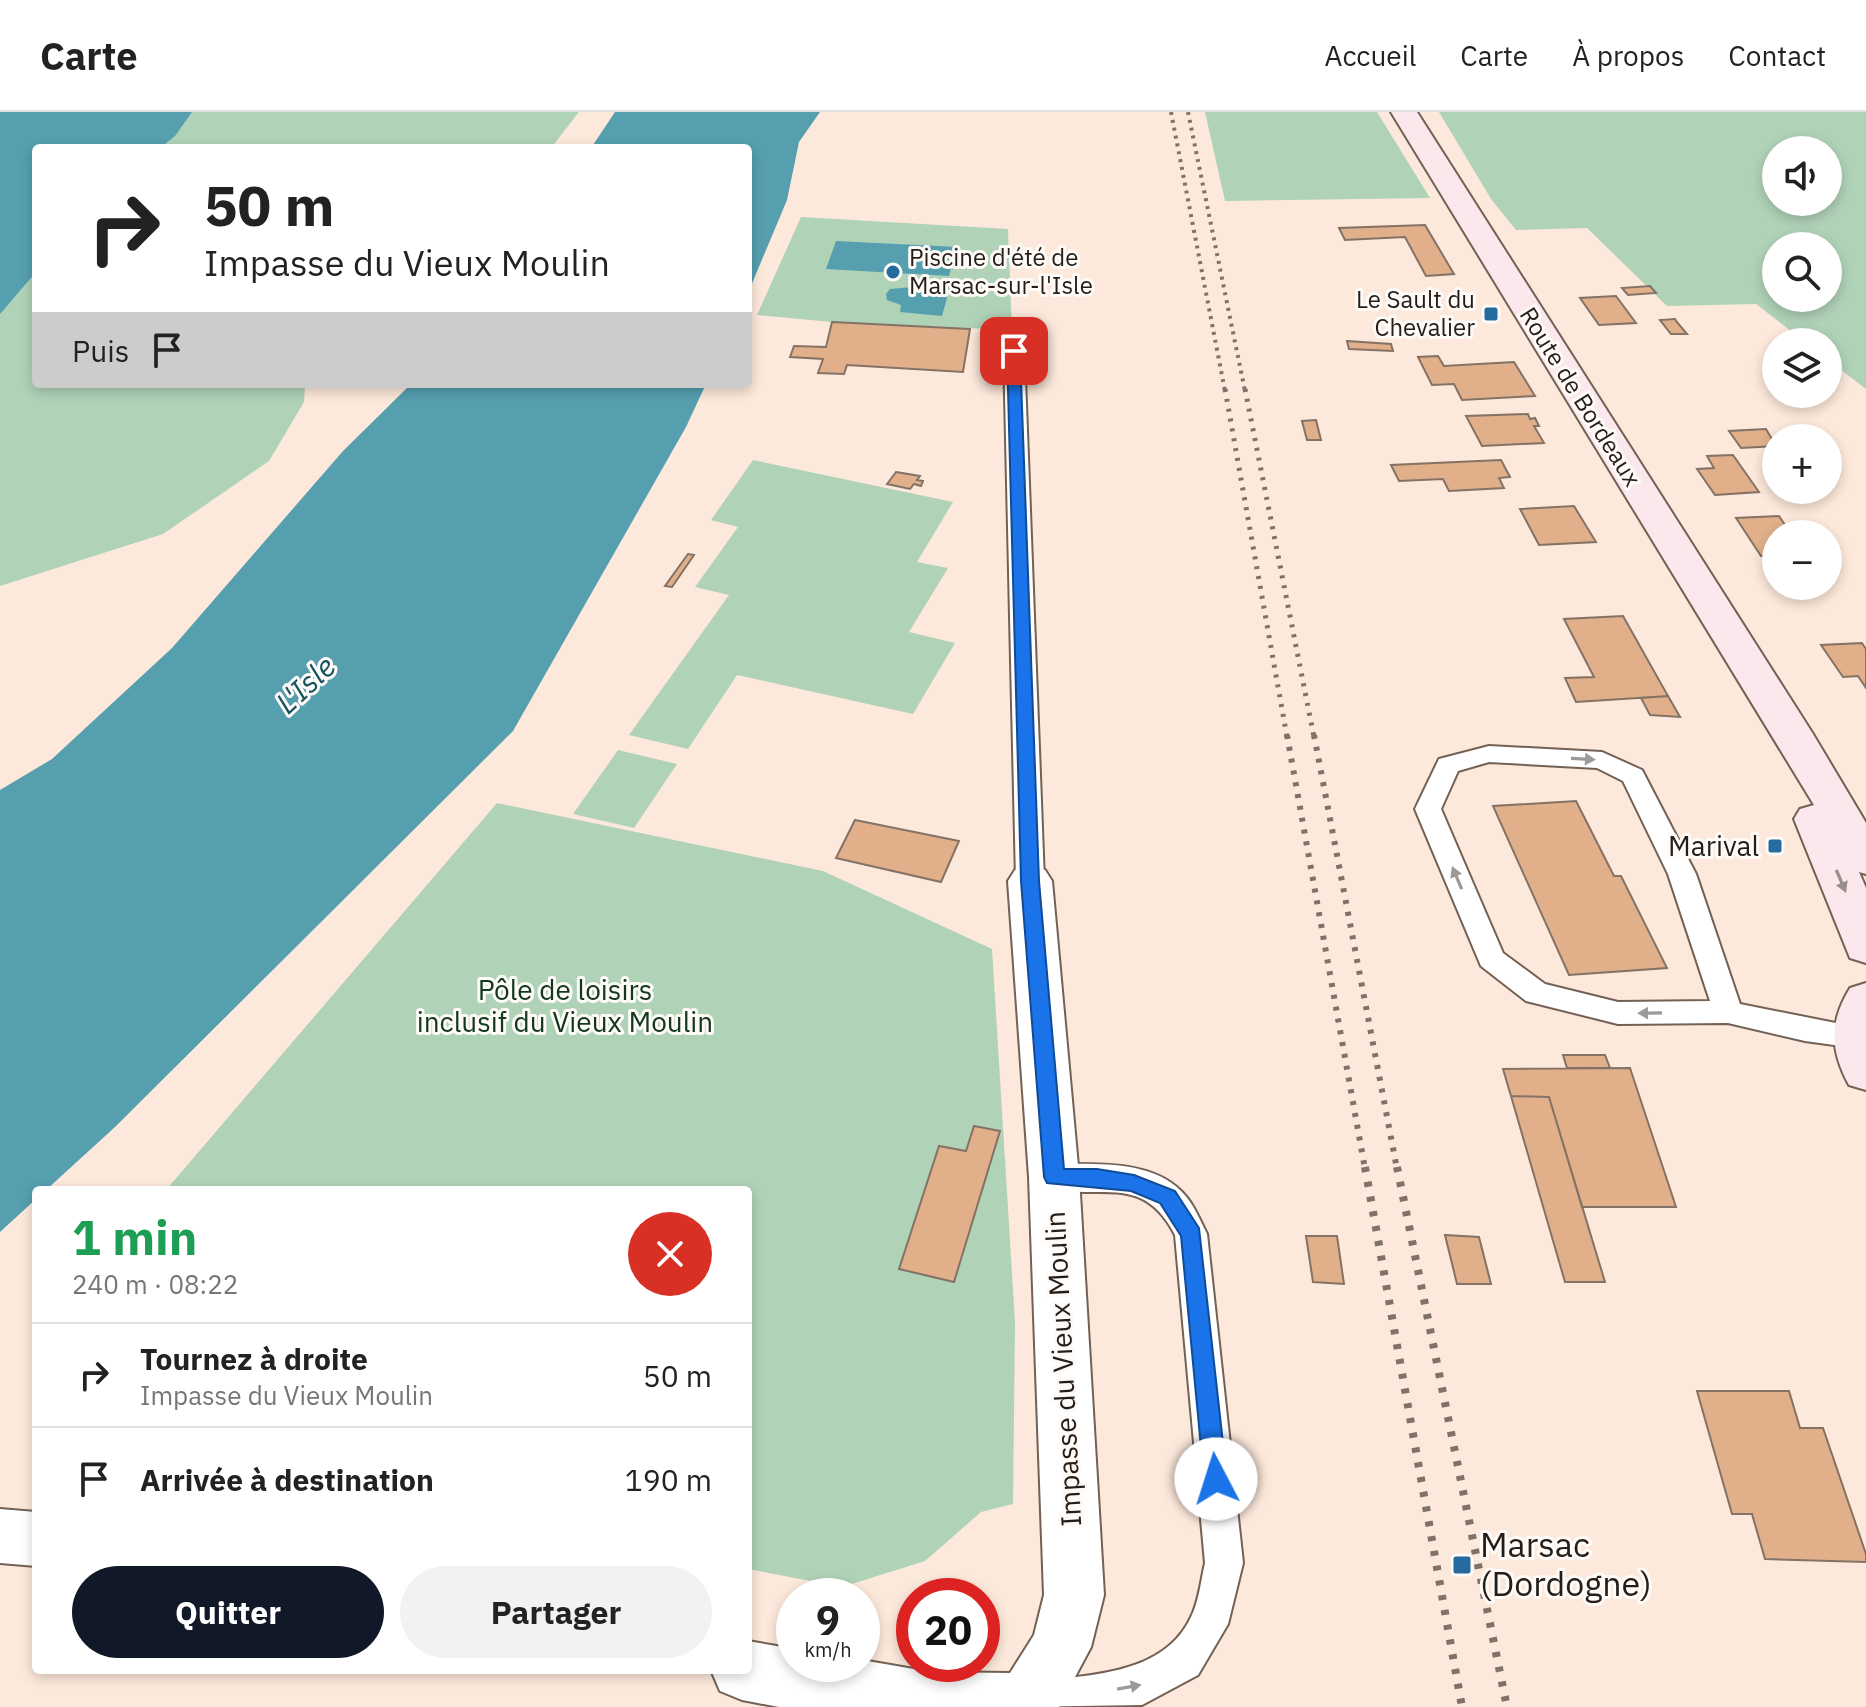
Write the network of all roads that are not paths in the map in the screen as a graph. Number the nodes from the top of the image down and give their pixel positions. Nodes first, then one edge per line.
1 (1404, 112) edge
2 (1014, 351) dead end
3 (1759, 679) junction
4 (1866, 859) edge
5 (1030, 881) joint
6 (1866, 947) edge
7 (1728, 1012) junction
8 (1863, 1019) edge
9 (1054, 1177) junction
10 (0, 1536) edge
11 (32, 1539) edge
12 (752, 1672) edge
13 (1024, 1706) edge

1 - 3 main road, Route de Bordeaux
2 - 5 lane, Impasse du Vieux Moulin
3 - 4 main road, Route de Bordeaux
3 -> 6 main road, Route de Bordeaux
5 - 9 street, Impasse du Vieux Moulin
7 -> 7 lane
7 - 8 lane
9 - 13 street, Impasse du Vieux Moulin
13 -> 9 lane
10 - 11 street
12 - 13 street

